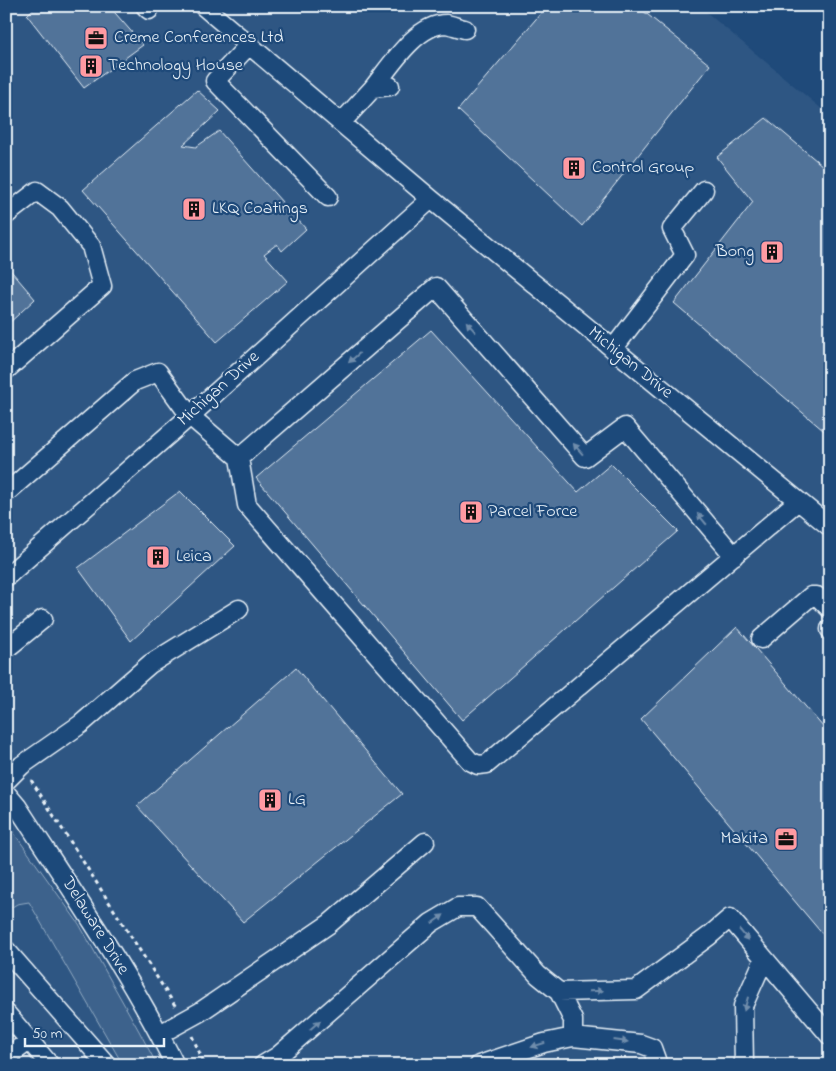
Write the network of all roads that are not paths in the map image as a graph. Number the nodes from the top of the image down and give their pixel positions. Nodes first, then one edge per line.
1 (203, 6) edge
2 (465, 29) dead end
3 (249, 45) junction
4 (341, 123) junction
5 (704, 190) dead end
6 (328, 197) dead end
7 (430, 199) junction
8 (6, 215) edge
9 (613, 349) junction
10 (6, 370) edge
11 (190, 416) junction
12 (238, 458) junction
13 (6, 493) edge
14 (798, 501) junction
15 (830, 527) edge
16 (734, 556) junction
17 (6, 577) edge
18 (239, 609) dead end
19 (830, 609) edge
20 (43, 619) dead end
21 (761, 639) dead end
22 (6, 649) edge
23 (6, 781) edge
24 (6, 793) edge
25 (425, 842) dead end
26 (6, 950) edge
27 (764, 959) junction
28 (558, 992) junction
29 (6, 1013) edge
30 (160, 1034) junction
31 (830, 1036) edge
32 (573, 1037) junction
33 (30, 1040) junction
34 (6, 1058) edge
35 (275, 1062) edge
36 (50, 1065) edge
37 (107, 1065) edge
38 (175, 1065) edge
39 (478, 1065) edge
40 (658, 1065) edge
41 (744, 1065) edge

1 - 3 street, Michigan Drive
2 - 4 street
3 - 4 street, Michigan Drive
3 - 6 street
4 - 7 street, Michigan Drive
5 - 9 street
7 - 9 street, Michigan Drive
7 - 11 street, Michigan Drive
8 - 10 street
9 - 14 street, Michigan Drive
11 - 12 street
11 - 13 street
11 - 17 street, Michigan Drive
16 -> 12 street
12 - 16 street
14 - 15 street, Michigan Drive
14 - 16 street
18 - 23 street
19 - 21 street
20 - 22 street
24 - 30 street, Delaware Drive
25 - 30 street
26 - 37 street
28 -> 27 street
27 - 31 street
27 -> 41 street
28 - 32 street
35 -> 28 street
29 - 33 street
30 - 38 street, Delaware Drive
32 -> 39 street
32 -> 40 street
33 - 34 street
33 - 36 street

